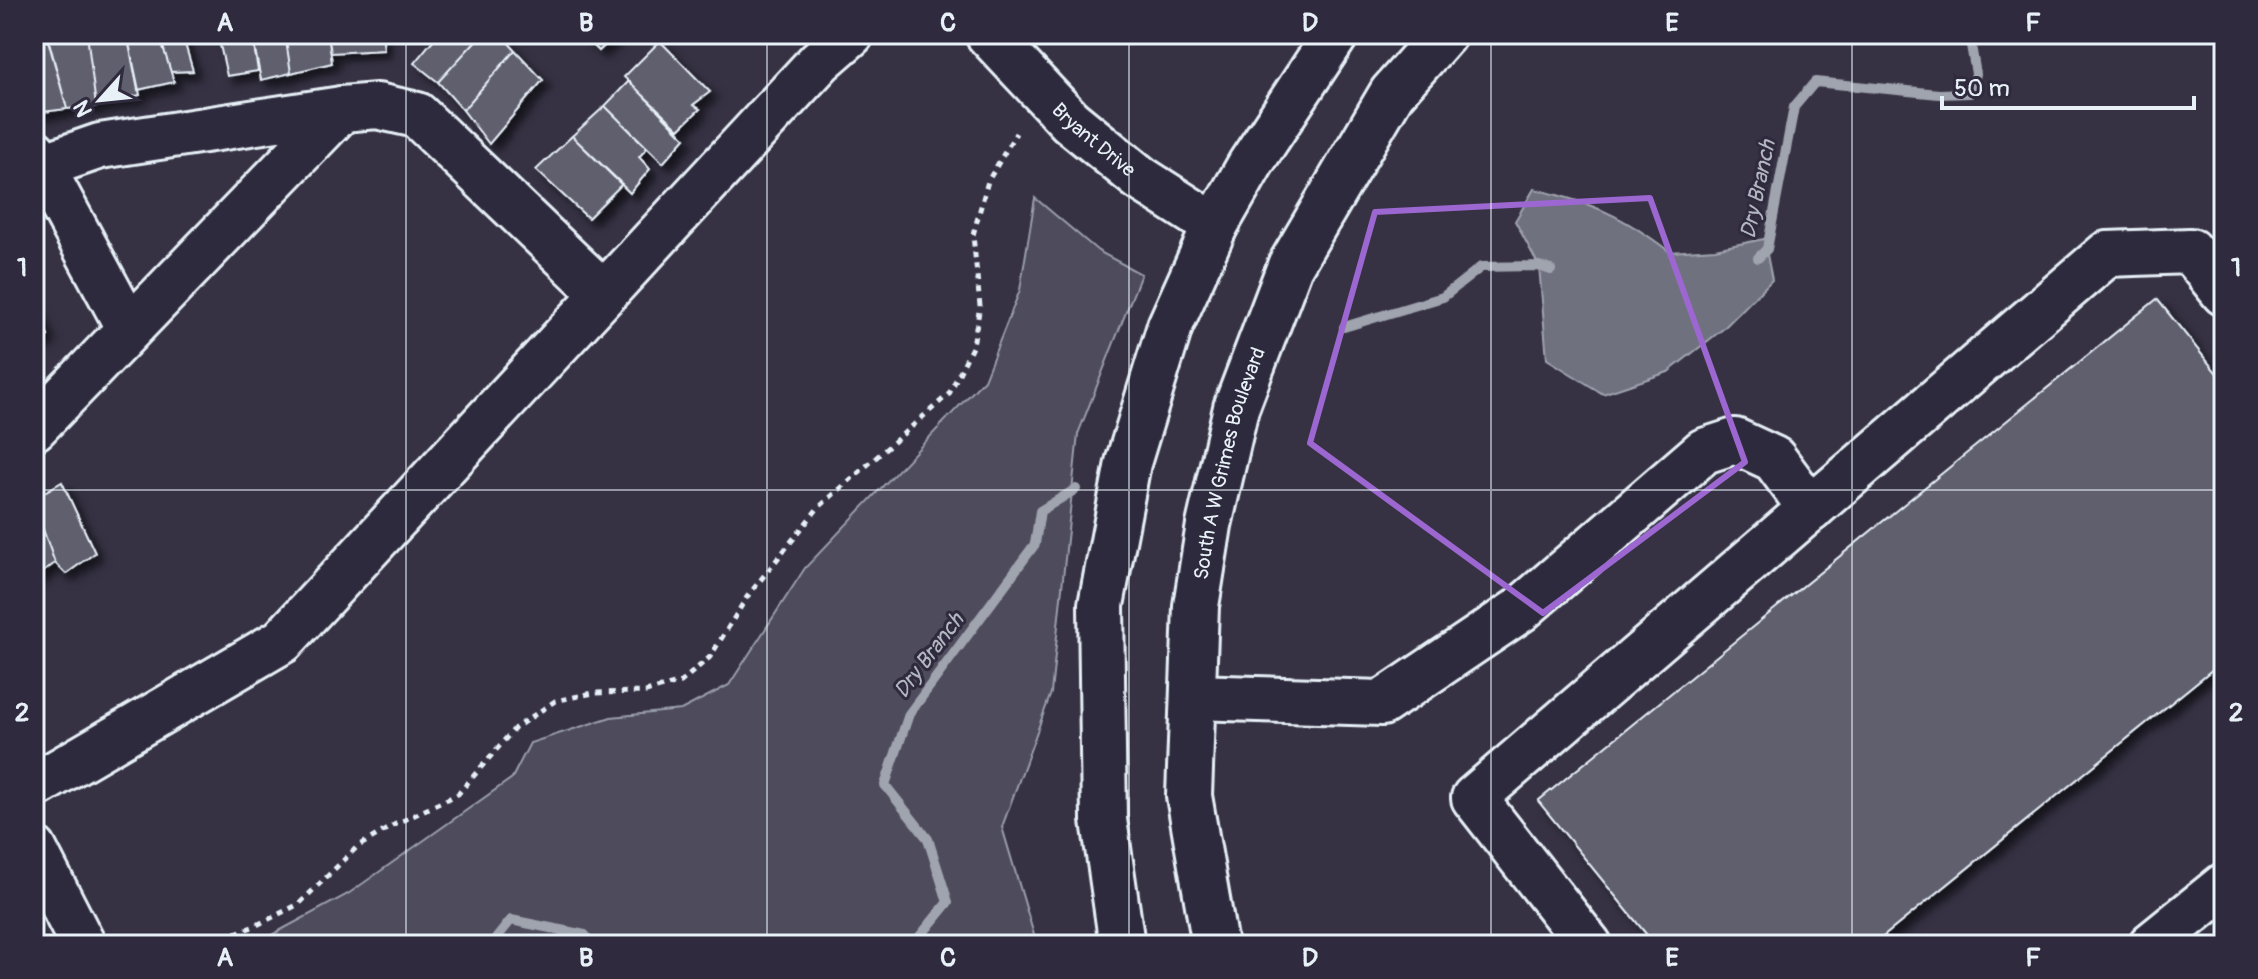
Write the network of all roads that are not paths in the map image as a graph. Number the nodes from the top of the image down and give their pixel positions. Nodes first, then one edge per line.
1 (988, 34) edge
2 (1336, 34) edge
3 (1444, 34) edge
4 (822, 43) edge
5 (342, 109) junction
6 (38, 159) edge
7 (1215, 226) junction
8 (603, 293) junction
9 (2224, 293) edge
10 (129, 329) junction
11 (34, 428) edge
12 (1811, 509) junction
13 (1193, 697) junction
14 (34, 786) edge
15 (34, 849) edge
16 (2224, 886) edge
17 (83, 945) edge
18 (1122, 945) edge
19 (1215, 945) edge
20 (1589, 945) edge
21 (2151, 945) edge

1 - 7 main road, Bryant Drive
2 - 7 main road
3 - 13 main road, South A W Grimes Boulevard
4 - 8 main road
5 - 6 main road
5 - 8 main road
5 - 10 main road
6 - 10 main road
7 - 18 main road
8 - 14 main road
9 - 12 main road
10 - 11 main road
12 - 13 main road
12 - 20 main road
13 - 19 main road, South A W Grimes Boulevard
15 - 17 main road
16 - 21 main road

